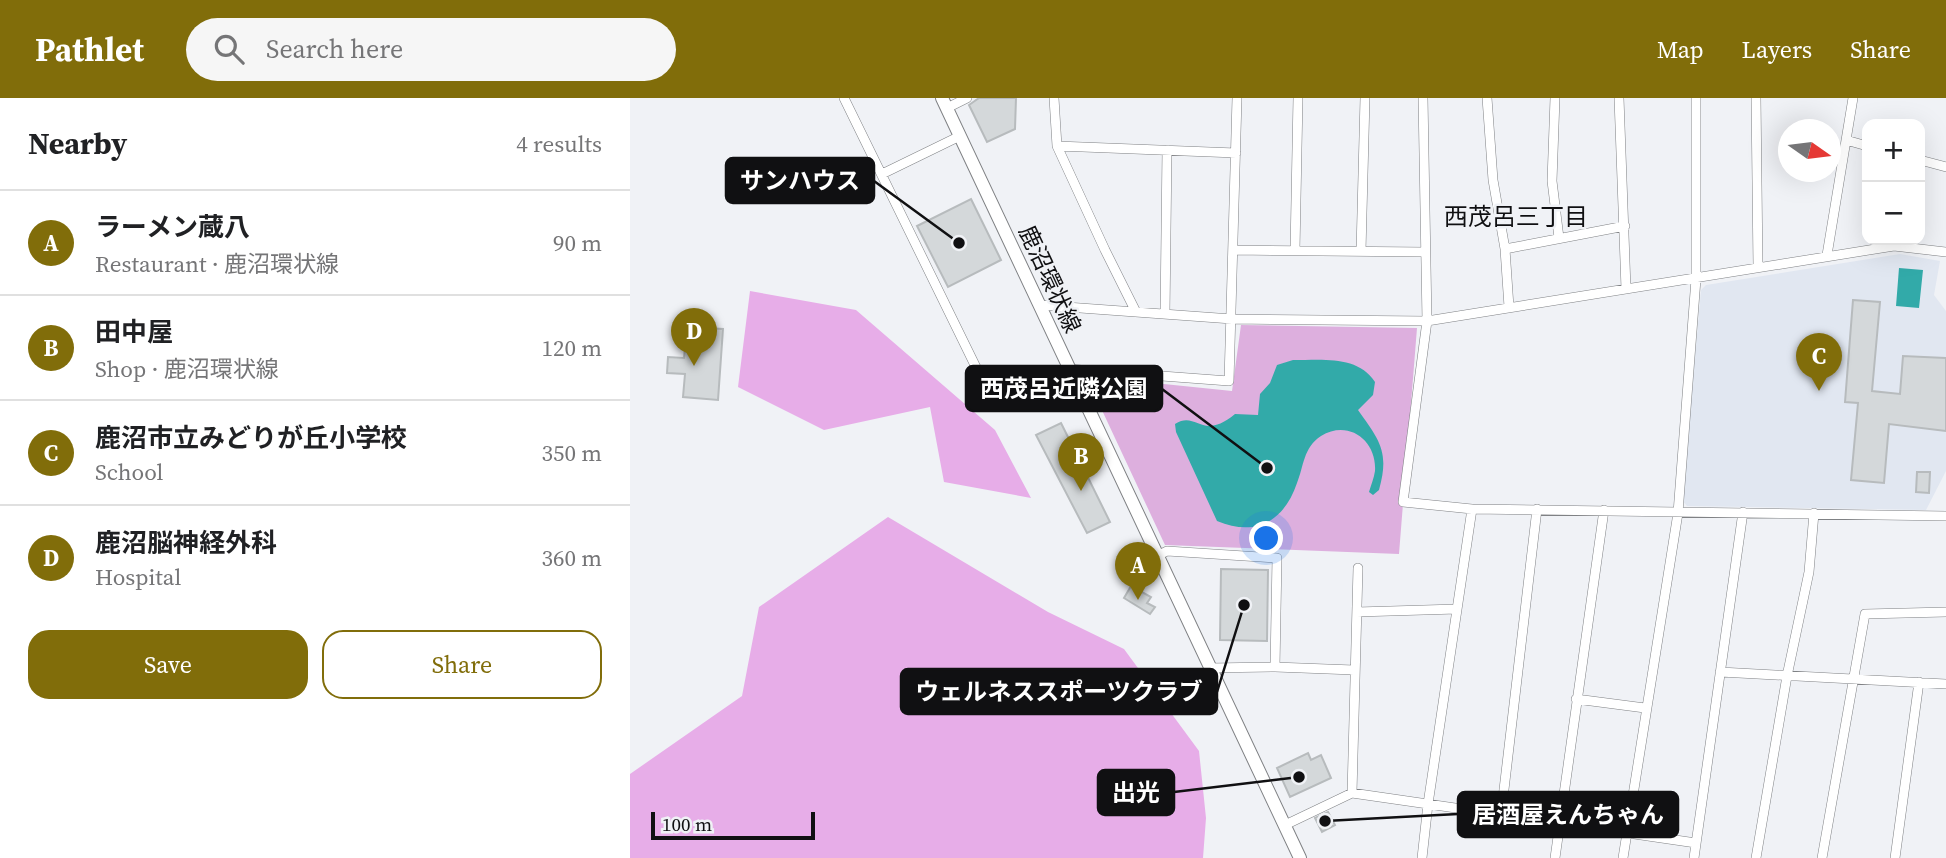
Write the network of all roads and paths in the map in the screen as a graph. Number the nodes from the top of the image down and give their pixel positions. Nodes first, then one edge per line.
1 (844, 98) edge
2 (967, 98) edge
3 (1054, 98) edge
4 (1237, 98) edge
5 (1298, 98) edge
6 (1365, 98) edge
7 (1423, 98) edge
8 (1487, 98) edge
9 (1555, 98) edge
10 (1619, 98) edge
11 (1696, 98) edge
12 (1756, 98) edge
13 (1853, 98) edge
14 (944, 103) edge
15 (960, 136) junction
16 (1846, 140) junction
17 (1862, 145) edge
18 (1057, 146) junction
19 (1167, 150) junction
20 (1236, 153) junction
21 (1925, 161) edge
22 (1946, 167) edge
23 (882, 174) junction
24 (1625, 226) junction
25 (1559, 238) junction
26 (1505, 249) junction
27 (1234, 250) junction
28 (1295, 250) junction
29 (1362, 251) junction
30 (1946, 251) edge
31 (1425, 252) junction
32 (1827, 255) junction
33 (1758, 267) junction
34 (1696, 279) junction
35 (1626, 289) junction
36 (1039, 305) junction
37 (1509, 307) junction
38 (1136, 312) junction
39 (1165, 314) junction
40 (1232, 319) junction
41 (1427, 321) junction
42 (1068, 369) junction
43 (1472, 509) junction
44 (1537, 509) junction
45 (1604, 510) junction
46 (1743, 512) junction
47 (1678, 513) junction
48 (1814, 513) junction
49 (1946, 516) edge
50 (1157, 556) junction
51 (1358, 568) dead end
52 (1457, 609) junction
53 (1357, 612) junction
54 (1946, 612) edge
55 (1275, 667) junction
56 (1210, 668) junction
57 (1354, 670) junction
58 (1720, 672) junction
59 (1787, 676) junction
60 (1853, 679) junction
61 (1919, 682) junction
62 (1946, 684) edge
63 (1576, 699) junction
64 (1645, 708) junction
65 (1352, 793) junction
66 (1428, 804) junction
67 (1501, 815) junction
68 (1559, 824) junction
69 (1285, 825) junction
70 (1627, 833) junction
71 (1696, 843) junction
72 (1300, 858) edge
73 (1422, 858) edge
74 (1555, 858) edge
75 (1623, 858) edge
76 (1693, 858) edge
77 (1756, 858) edge
78 (1822, 858) edge
79 (1895, 858) edge

1 - 23 street
2 - 14 street
3 - 18 street
4 - 20 street
5 - 28 street
6 - 29 street
7 - 31 street
8 - 26 street
9 - 25 street
10 - 24 street
11 - 34 street
12 - 33 street
13 - 16 street
14 - 15 main road, 鹿沼環状線
15 - 23 street
15 - 36 main road, 鹿沼環状線
16 - 17 street
16 - 32 street
18 - 19 street
18 - 38 street
19 - 20 street
19 - 39 street
20 - 27 street
21 - 22 street
23 - 42 street
24 - 25 street
24 - 35 street
25 - 26 street
26 - 37 street
27 - 28 street
27 - 40 street
28 - 29 street
29 - 31 street
30 - 32 street
31 - 41 street
32 - 33 street
33 - 34 street
34 - 35 street
34 - 47 street
35 - 37 street
36 - 38 street
36 - 42 main road, 鹿沼環状線
37 - 41 street
38 - 39 street
39 - 40 street
40 - 41 street
40 - 42 street
41 - 43 street
42 - 50 main road, 鹿沼環状線
43 - 44 street
43 - 52 street
44 - 45 street
44 - 67 street
45 - 47 street
45 - 63 street
46 - 47 street
46 - 48 street
46 - 58 street
47 - 64 street
48 - 49 street
48 - 59 street
50 - 55 street
50 - 56 main road, 鹿沼環状線
51 - 53 street
52 - 53 street
52 - 66 street
53 - 57 street
54 - 60 street
55 - 56 street
55 - 57 street
56 - 69 main road, 鹿沼環状線
57 - 65 street
58 - 59 street
58 - 71 street
59 - 60 street
59 - 77 street
60 - 61 street
60 - 78 street
61 - 62 street
61 - 79 street
63 - 64 street
63 - 68 street
64 - 70 street
65 - 66 street
65 - 69 street
66 - 67 street
66 - 73 street
67 - 68 street
68 - 70 street
68 - 74 street
69 - 72 main road, 鹿沼環状線
70 - 71 street
70 - 75 street
71 - 76 street

